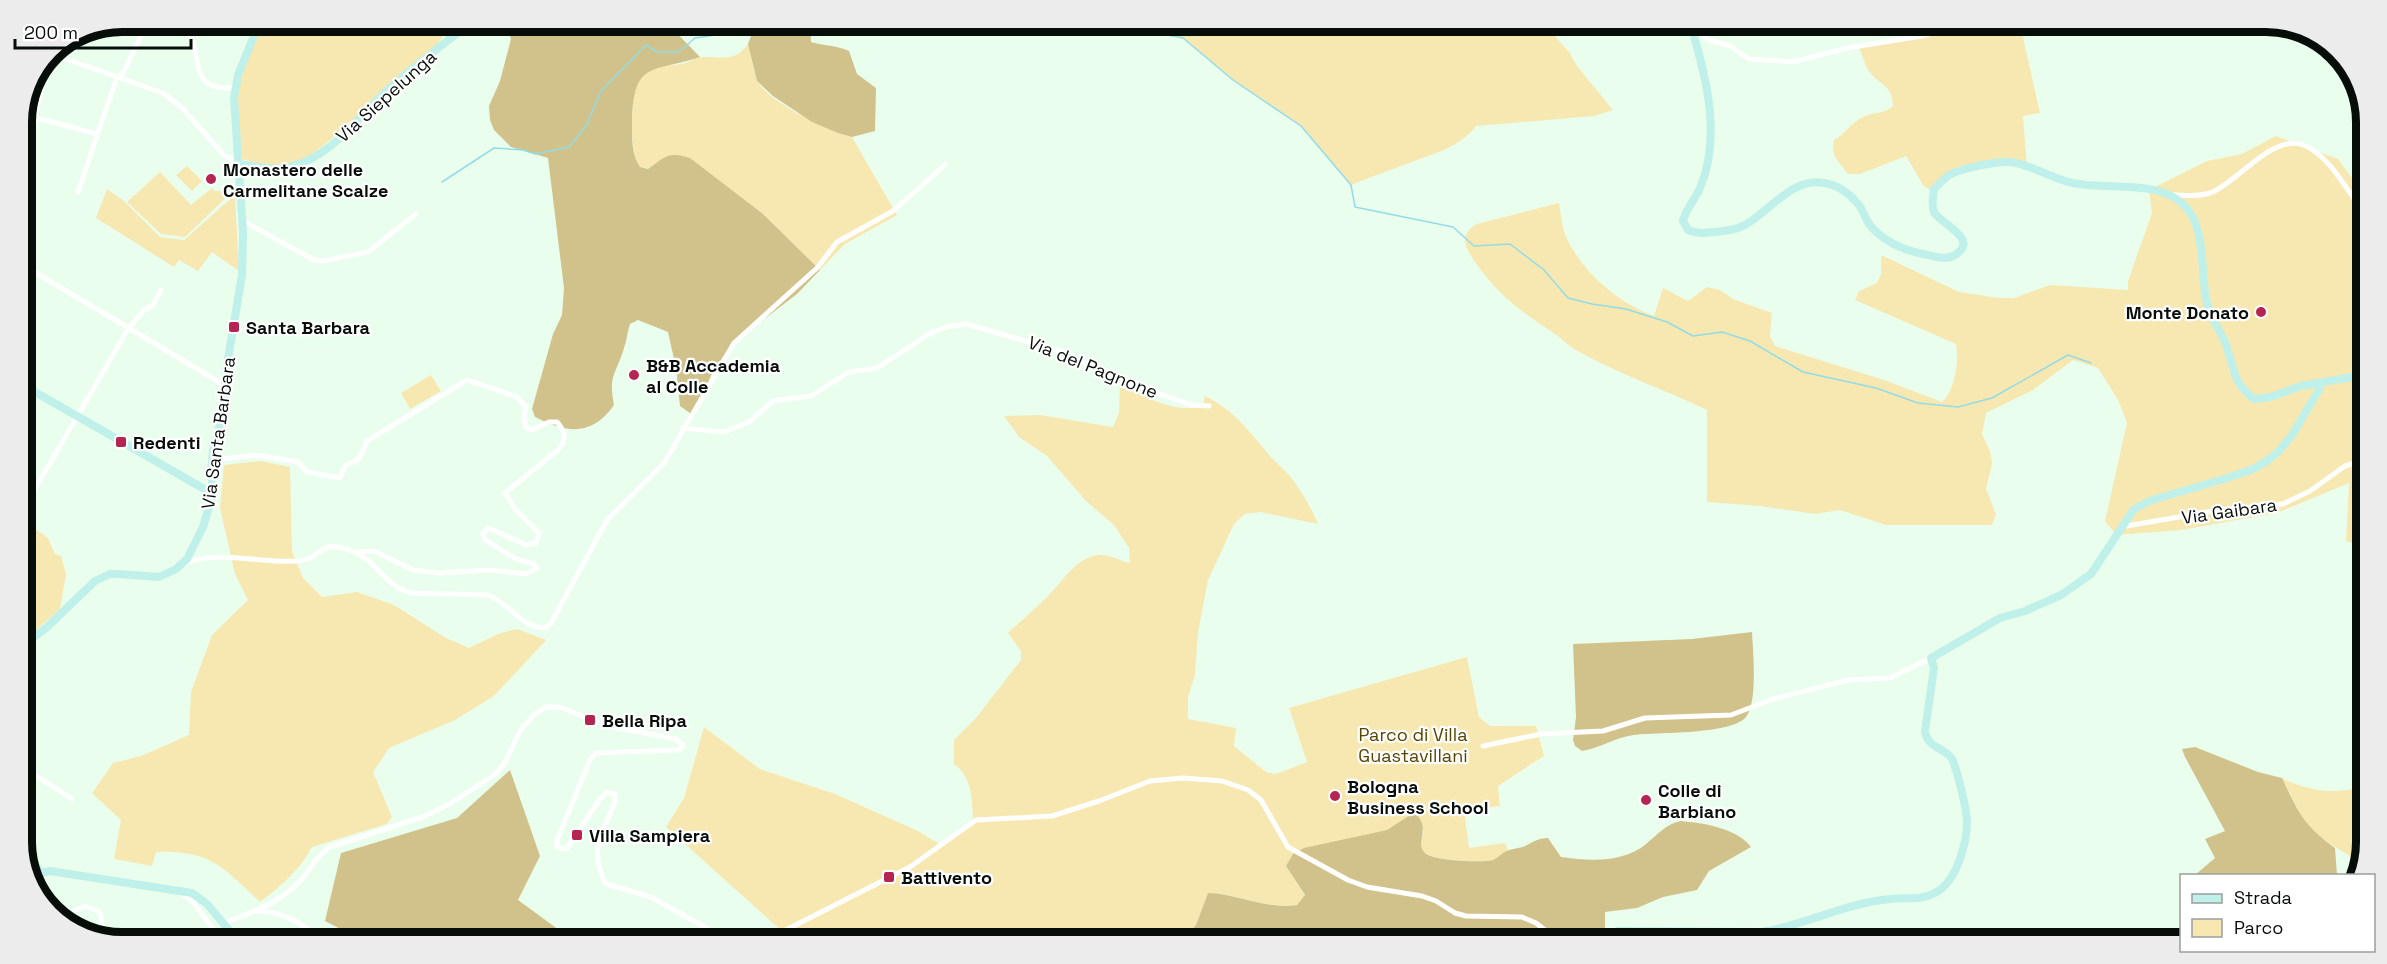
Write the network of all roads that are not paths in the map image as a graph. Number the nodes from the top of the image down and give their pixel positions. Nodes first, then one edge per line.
1 (143, 32) edge
2 (187, 32) edge
3 (194, 32) edge
4 (255, 32) edge
5 (459, 32) edge
6 (1693, 32) edge
7 (1698, 32) edge
8 (1936, 32) edge
9 (191, 39) junction
10 (59, 57) edge
11 (117, 77) junction
12 (43, 78) edge
13 (236, 88) junction
14 (34, 117) junction
15 (32, 129) edge
16 (97, 134) junction
17 (239, 164) junction
18 (945, 165) dead end
19 (78, 192) dead end
20 (2159, 192) junction
21 (2355, 200) dead end
22 (416, 214) dead end
23 (243, 221) junction
24 (32, 271) edge
25 (161, 290) dead end
26 (128, 329) junction
27 (2355, 376) edge
28 (2319, 383) junction
29 (227, 387) junction
30 (32, 390) edge
31 (1209, 406) dead end
32 (78, 417) junction
33 (682, 428) junction
34 (212, 460) junction
35 (2355, 463) edge
36 (32, 494) edge
37 (213, 494) junction
38 (2121, 527) junction
39 (355, 552) junction
40 (180, 566) junction
41 (32, 639) edge
42 (1931, 658) junction
43 (1483, 746) dead end
44 (32, 773) edge
45 (72, 800) dead end
46 (40, 875) joint
47 (40, 880) edge
48 (174, 889) junction
49 (254, 911) junction
50 (70, 916) edge
51 (224, 923) junction
52 (100, 930) edge
53 (215, 932) edge
54 (231, 932) edge
55 (312, 932) edge
56 (713, 932) edge
57 (782, 932) edge
58 (1547, 932) edge
59 (1617, 932) edge
60 (1762, 932) edge
61 (1762, 932) edge

1 - 11 street
2 - 9 street
3 - 9 street
4 - 13 street, Via Santa Barbara
5 - 17 street, Via Siepelunga
6 - 20 street
7 - 8 street
9 - 13 street
10 - 11 street, Via Siepelunga
11 - 16 street
11 - 17 street, Via Siepelunga
12 - 14 street
13 - 17 street, Via Santa Barbara
14 - 15 street
14 - 16 street
16 - 19 street
17 - 23 street, Via Santa Barbara
18 - 33 street
20 - 21 street
20 - 28 street
22 - 23 street
23 - 29 street, Via Santa Barbara
24 - 26 street
25 - 26 street
26 - 29 street
26 - 32 street
27 - 28 street
28 - 38 street
29 - 34 street, Via Santa Barbara
30 - 32 street
31 - 33 street, Via del Pagnone
32 - 36 street
32 - 37 street
33 - 39 street
34 - 37 street, Via Santa Barbara
34 - 39 street
35 - 38 street, Via Gaibara
37 - 40 street, Via Santa Barbara
38 - 42 street
39 - 40 street
40 - 41 street
42 - 43 street
42 - 60 street
44 - 45 street
46 - 47 street
46 - 48 street
48 - 51 street
48 - 53 street
49 - 51 street
49 - 55 street
49 - 56 street
50 - 52 street
51 - 54 street
57 - 58 street
59 - 61 street

